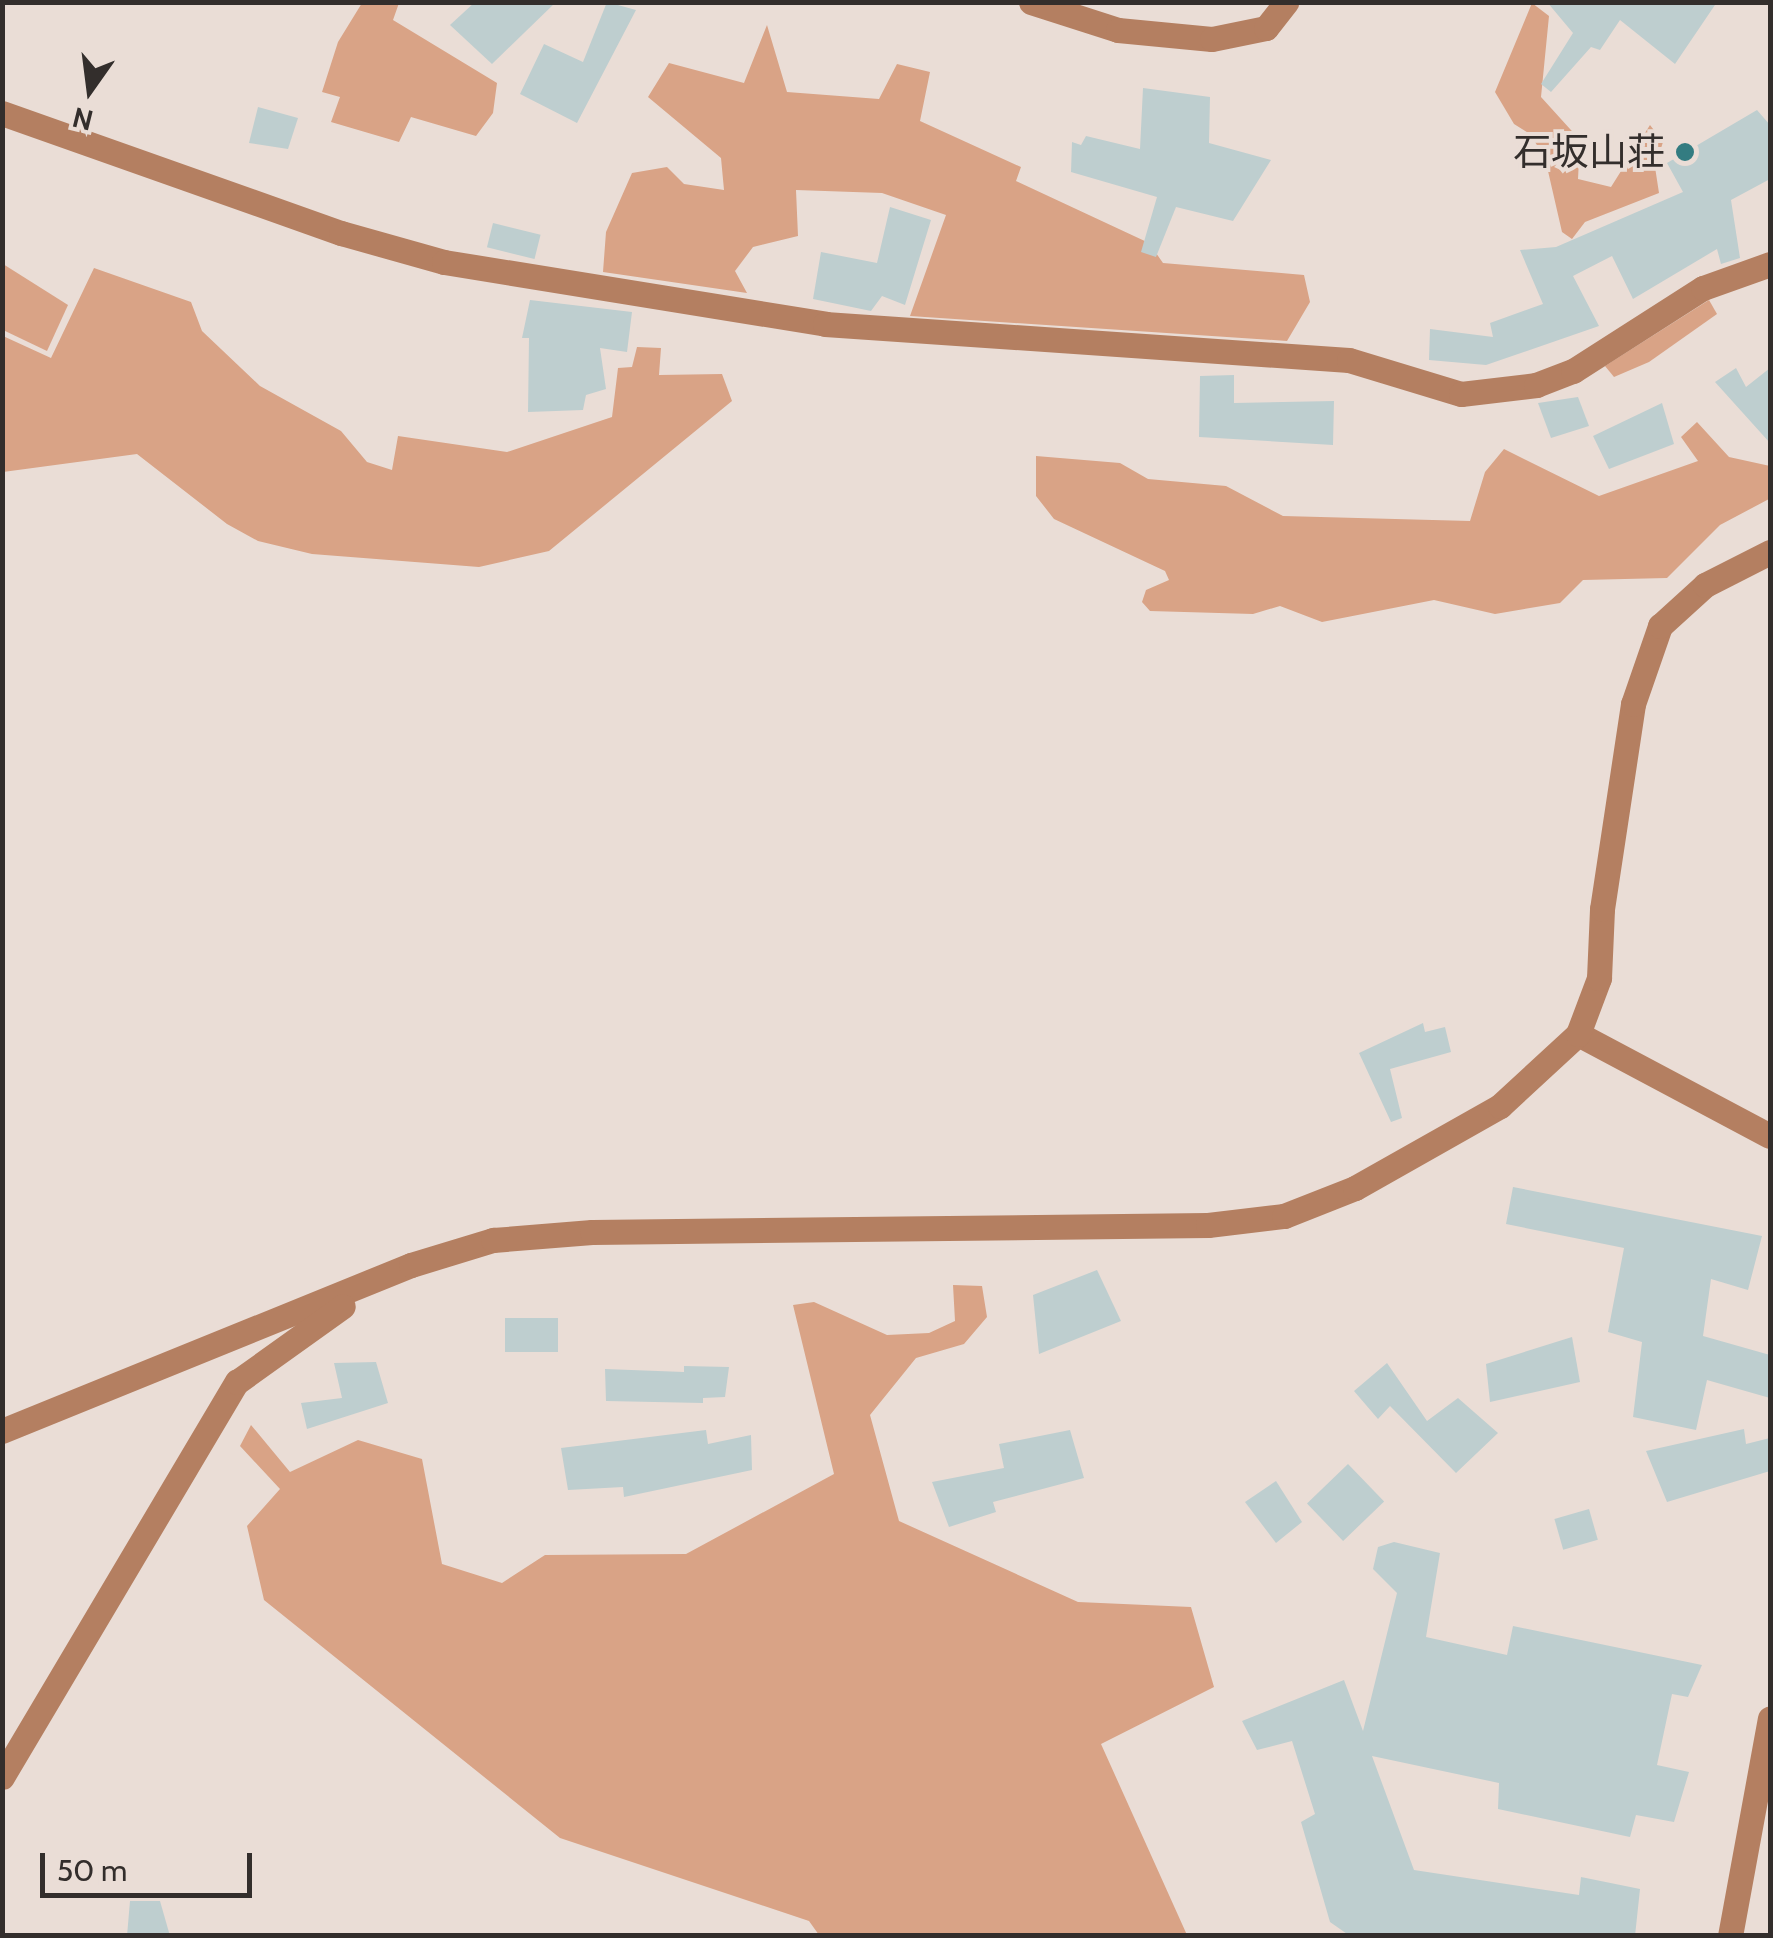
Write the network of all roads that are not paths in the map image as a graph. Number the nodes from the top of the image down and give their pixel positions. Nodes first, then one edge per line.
1 (1032, 2) edge
2 (1286, 2) edge
3 (2, 113) edge
4 (1770, 264) edge
5 (1770, 552) edge
6 (1578, 1034) junction
7 (1770, 1136) edge
8 (411, 1265) junction
9 (2, 1431) edge
10 (1770, 1719) edge
11 (2, 1777) edge
12 (1730, 1936) edge

1 - 2 street
3 - 4 street
5 - 6 street
6 - 7 street
6 - 8 street
8 - 9 street
8 - 11 street
10 - 12 street

